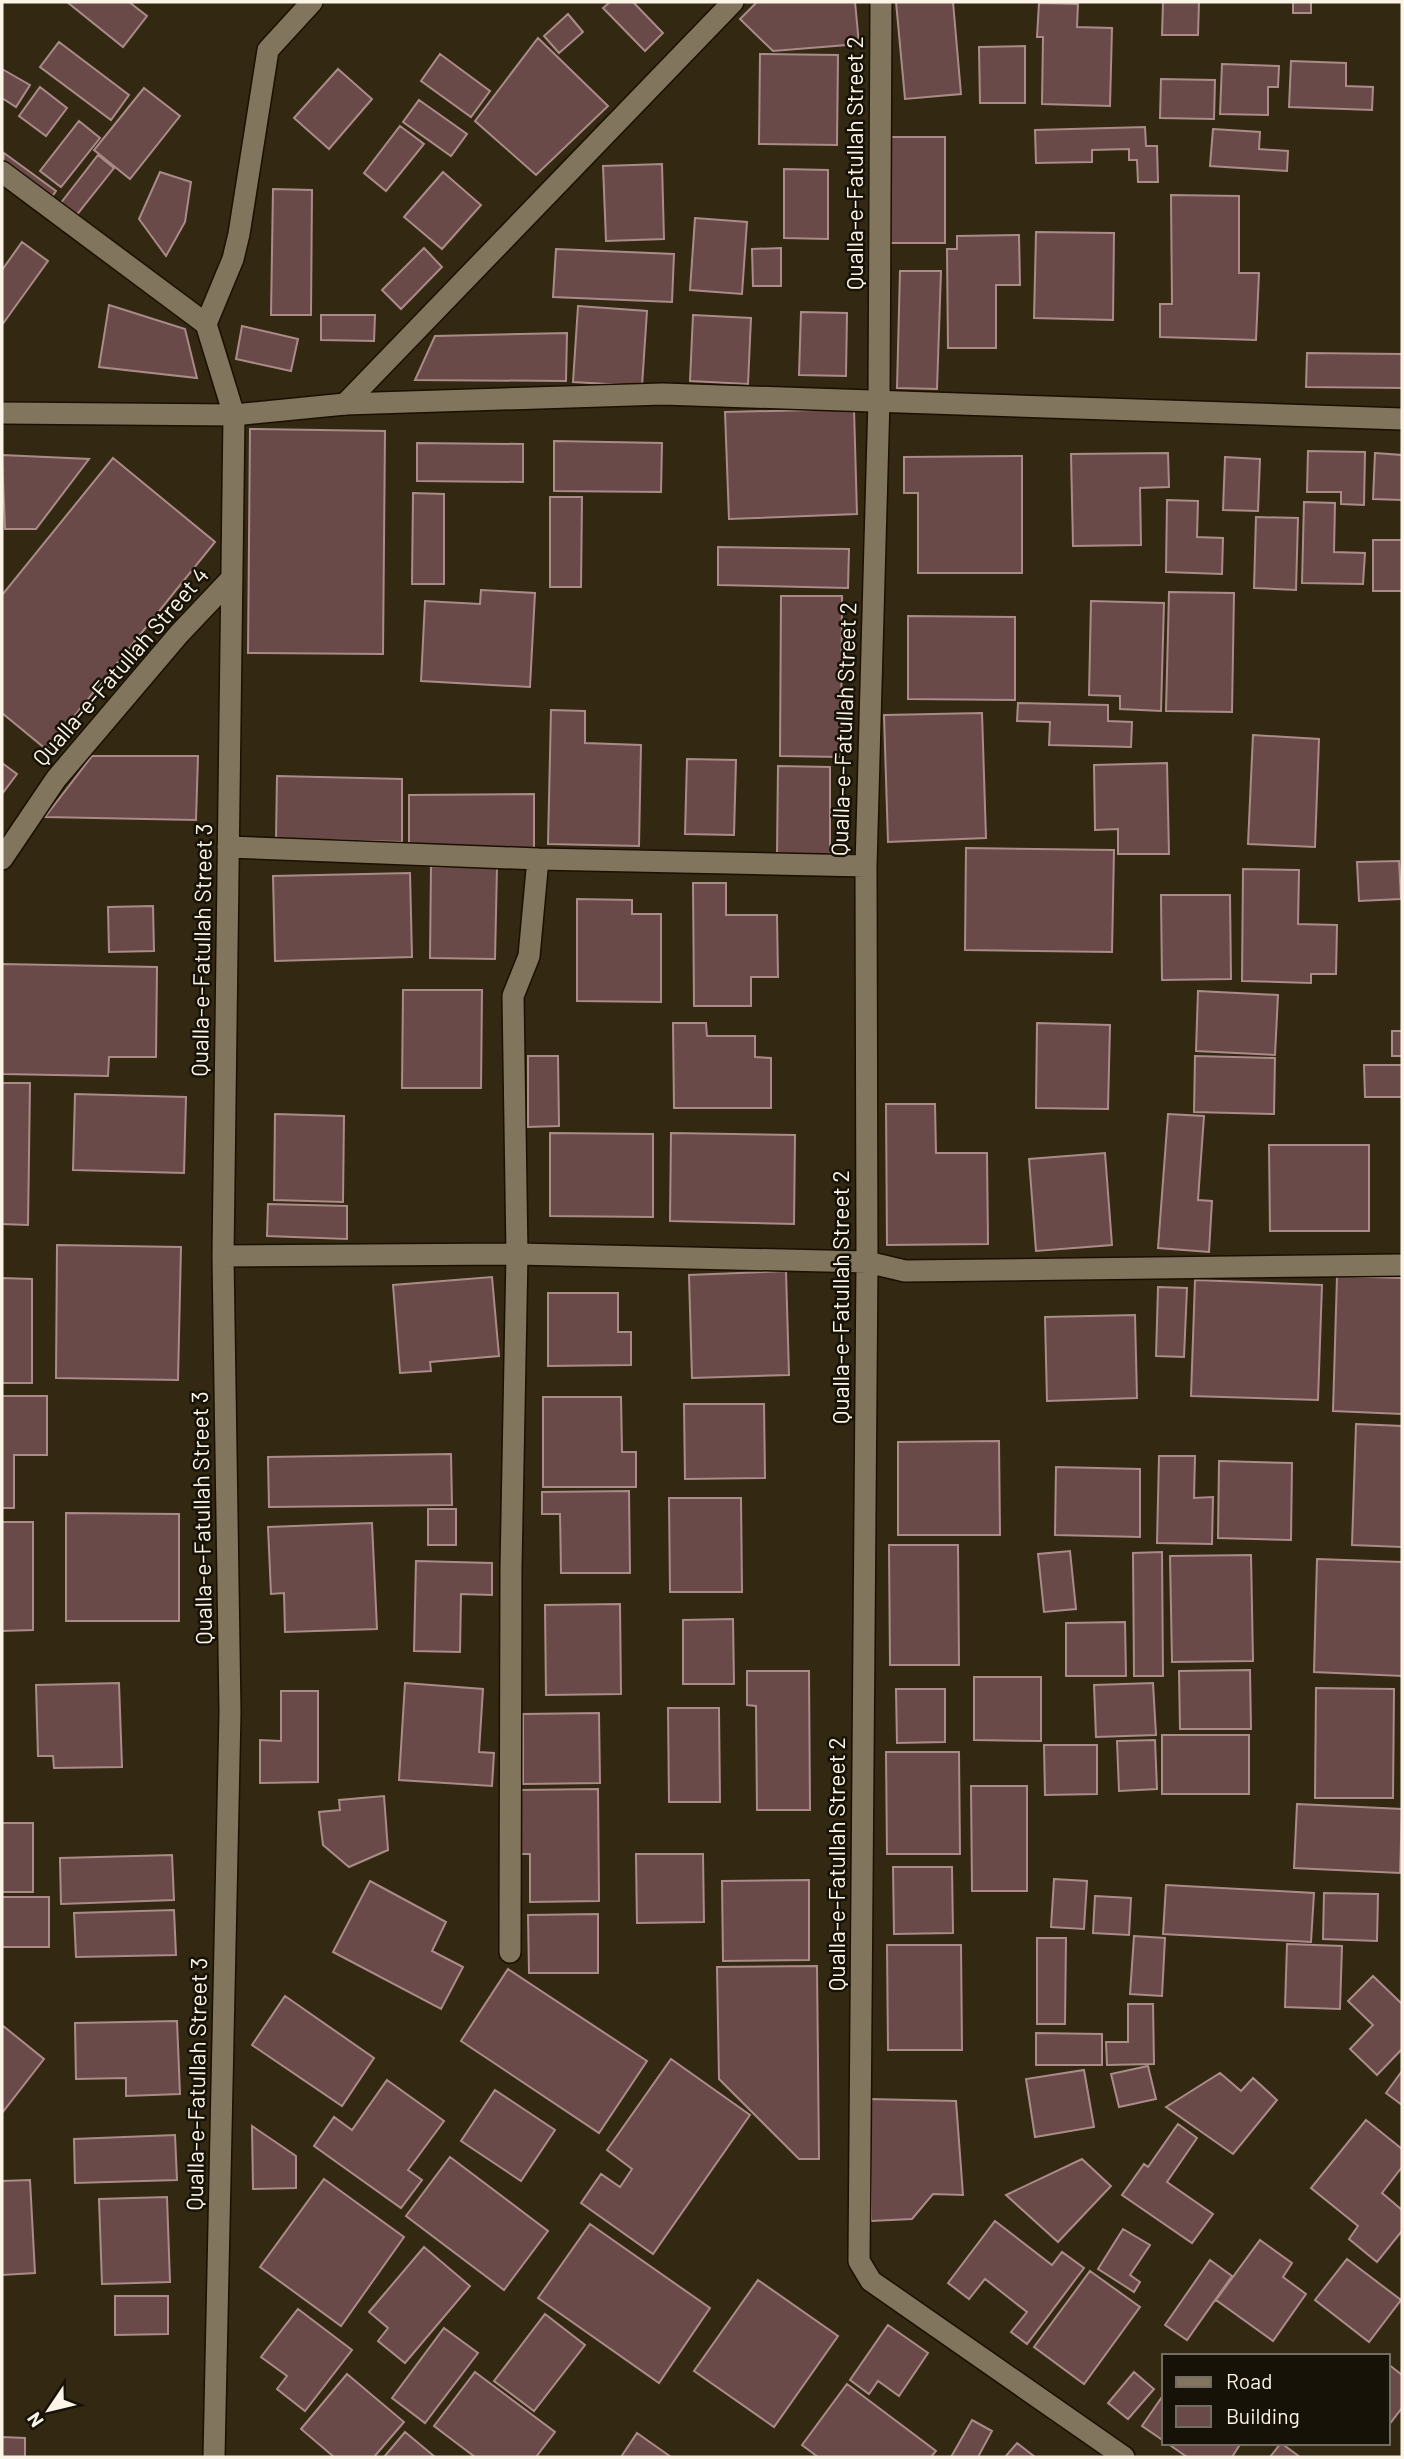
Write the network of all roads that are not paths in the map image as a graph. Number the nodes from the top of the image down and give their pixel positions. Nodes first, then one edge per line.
1 (312, 2) edge
2 (733, 2) edge
3 (881, 2) edge
4 (2, 172) edge
5 (206, 324) junction
6 (879, 399) junction
7 (345, 404) junction
8 (2, 413) edge
9 (234, 415) junction
10 (1402, 419) edge
11 (232, 578) junction
12 (228, 847) junction
13 (2, 859) edge
14 (538, 859) junction
15 (866, 866) junction
16 (517, 1254) junction
17 (223, 1256) junction
18 (867, 1262) junction
19 (1402, 1265) edge
20 (510, 1952) dead end
21 (214, 2457) edge
22 (1124, 2457) edge

1 - 5 street
2 - 7 street
3 - 6 street, Qualla-e-Fatullah Street 2
4 - 5 street
5 - 9 street, Qualla-e-Fatullah Street 3
6 - 7 street
6 - 10 street
6 - 15 street, Qualla-e-Fatullah Street 2
7 - 9 street
8 - 9 street
9 - 11 street, Qualla-e-Fatullah Street 3
11 - 12 street, Qualla-e-Fatullah Street 3
11 - 13 street, Qualla-e-Fatullah Street 4
12 - 14 street
12 - 17 street, Qualla-e-Fatullah Street 3
14 - 15 street
14 - 16 street
15 - 18 street, Qualla-e-Fatullah Street 2
16 - 17 street
16 - 18 street
16 - 20 street
17 - 21 street, Qualla-e-Fatullah Street 3
18 - 19 street
18 - 22 street, Qualla-e-Fatullah Street 2

